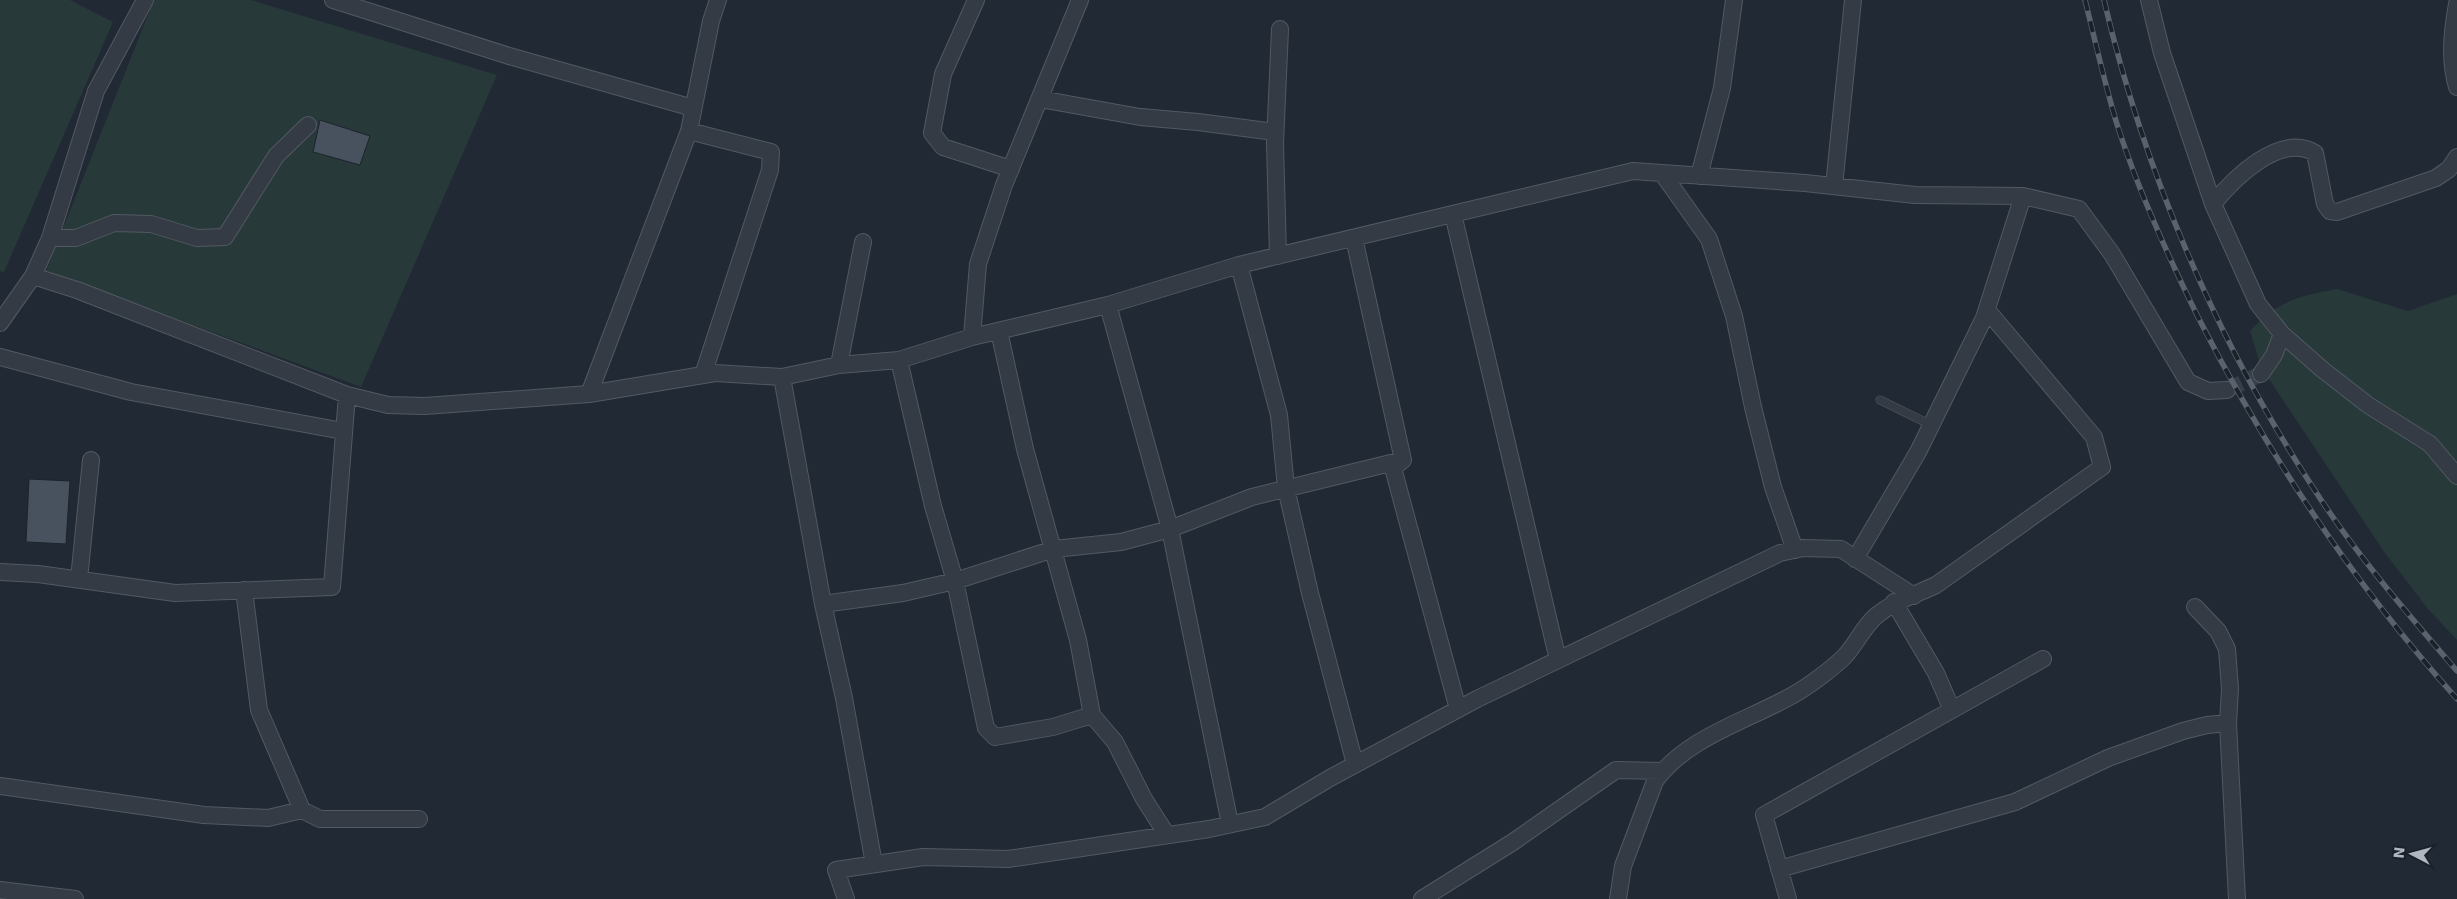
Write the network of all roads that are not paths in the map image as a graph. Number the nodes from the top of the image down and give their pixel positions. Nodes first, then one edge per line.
1 (145, 0) edge
2 (333, 0) edge
3 (718, 0) edge
4 (976, 0) edge
5 (1080, 0) edge
6 (1734, 0) edge
7 (1853, 0) edge
8 (2149, 0) edge
9 (2457, 4) edge
10 (1280, 29) dead end
11 (2457, 87) edge
12 (1040, 99) junction
13 (693, 108) junction
14 (308, 124) dead end
15 (689, 131) junction
16 (1275, 132) junction
17 (2457, 157) edge
18 (1011, 169) junction
19 (1662, 173) junction
20 (1699, 176) junction
21 (1834, 186) junction
22 (2024, 196) junction
23 (2213, 204) junction
24 (1453, 214) junction
25 (50, 238) junction
26 (1354, 238) junction
27 (863, 242) dead end
28 (1278, 256) junction
29 (1240, 265) junction
30 (33, 276) junction
31 (1108, 304) junction
32 (1987, 310) junction
33 (0, 323) edge
34 (999, 331) junction
35 (2282, 334) junction
36 (972, 337) junction
37 (0, 357) edge
38 (899, 360) junction
39 (839, 365) junction
40 (2261, 374) tunnel mouth
41 (702, 375) junction
42 (782, 377) junction
43 (2227, 390) tunnel mouth
44 (589, 394) junction
45 (347, 395) junction
46 (1880, 400) dead end
47 (1932, 425) junction
48 (343, 431) junction
49 (91, 460) dead end
50 (1403, 460) junction
51 (2457, 476) edge
52 (1286, 488) junction
53 (1170, 529) junction
54 (1054, 549) junction
55 (1795, 550) junction
56 (1855, 559) junction
57 (0, 572) edge
58 (79, 579) junction
59 (955, 581) junction
60 (244, 590) junction
61 (1914, 596) junction
62 (1894, 602) junction
63 (823, 604) junction
64 (2195, 608) dead end
65 (2043, 659) dead end
66 (1558, 660) junction
67 (1458, 709) junction
68 (1952, 710) junction
69 (1092, 715) junction
70 (2228, 723) junction
71 (1355, 764) junction
72 (1662, 770) junction
73 (0, 786) edge
74 (302, 810) junction
75 (419, 819) dead end
76 (1230, 824) junction
77 (1168, 835) junction
78 (874, 864) junction
79 (1779, 869) junction
80 (0, 890) edge
81 (75, 899) edge
82 (846, 899) edge
83 (1422, 899) edge
84 (1618, 899) edge
85 (1788, 899) edge
86 (2237, 899) edge

1 - 25 street
2 - 13 street
3 - 13 street
4 - 18 street
5 - 12 street
6 - 20 street
7 - 21 street
8 - 23 street
9 - 11 street
10 - 16 street
12 - 16 street
12 - 18 street
13 - 15 street
14 - 25 street
15 - 41 street
15 - 44 street
16 - 28 street
17 - 23 street
18 - 36 street
19 - 20 street
19 - 24 street
19 - 55 street
20 - 21 street
21 - 22 street
22 - 32 street
22 - 43 street
23 - 35 street
24 - 26 street
24 - 66 street
25 - 30 street
26 - 28 street
26 - 50 street
27 - 39 street
28 - 29 street
29 - 31 street
29 - 52 street
30 - 33 street
30 - 45 street
31 - 34 street
31 - 53 street
32 - 47 street
32 - 61 street
34 - 36 street
34 - 54 street
35 - 40 street
35 - 51 street
36 - 38 street
37 - 48 street
38 - 39 street
38 - 59 street
39 - 42 street
41 - 42 street
41 - 44 street
42 - 63 street
44 - 45 street
45 - 48 street
46 - 47 lane
47 - 56 street
48 - 60 street
49 - 58 street
50 - 52 street
50 - 67 street
52 - 53 street
52 - 71 street
53 - 54 street
53 - 76 street
54 - 59 street
54 - 69 street
55 - 56 street
55 - 66 street
56 - 61 street
57 - 58 street
58 - 60 street
59 - 63 street
59 - 69 street
60 - 74 street
61 - 62 street
62 - 68 street
62 - 72 street
63 - 78 street
64 - 70 street
65 - 68 street
66 - 67 street
67 - 71 street
68 - 79 street
69 - 77 street
70 - 79 street
70 - 86 street
71 - 76 street
72 - 83 street
72 - 84 street
73 - 74 street
74 - 75 street
76 - 77 street
77 - 78 street
78 - 82 street
79 - 85 street
80 - 81 street

